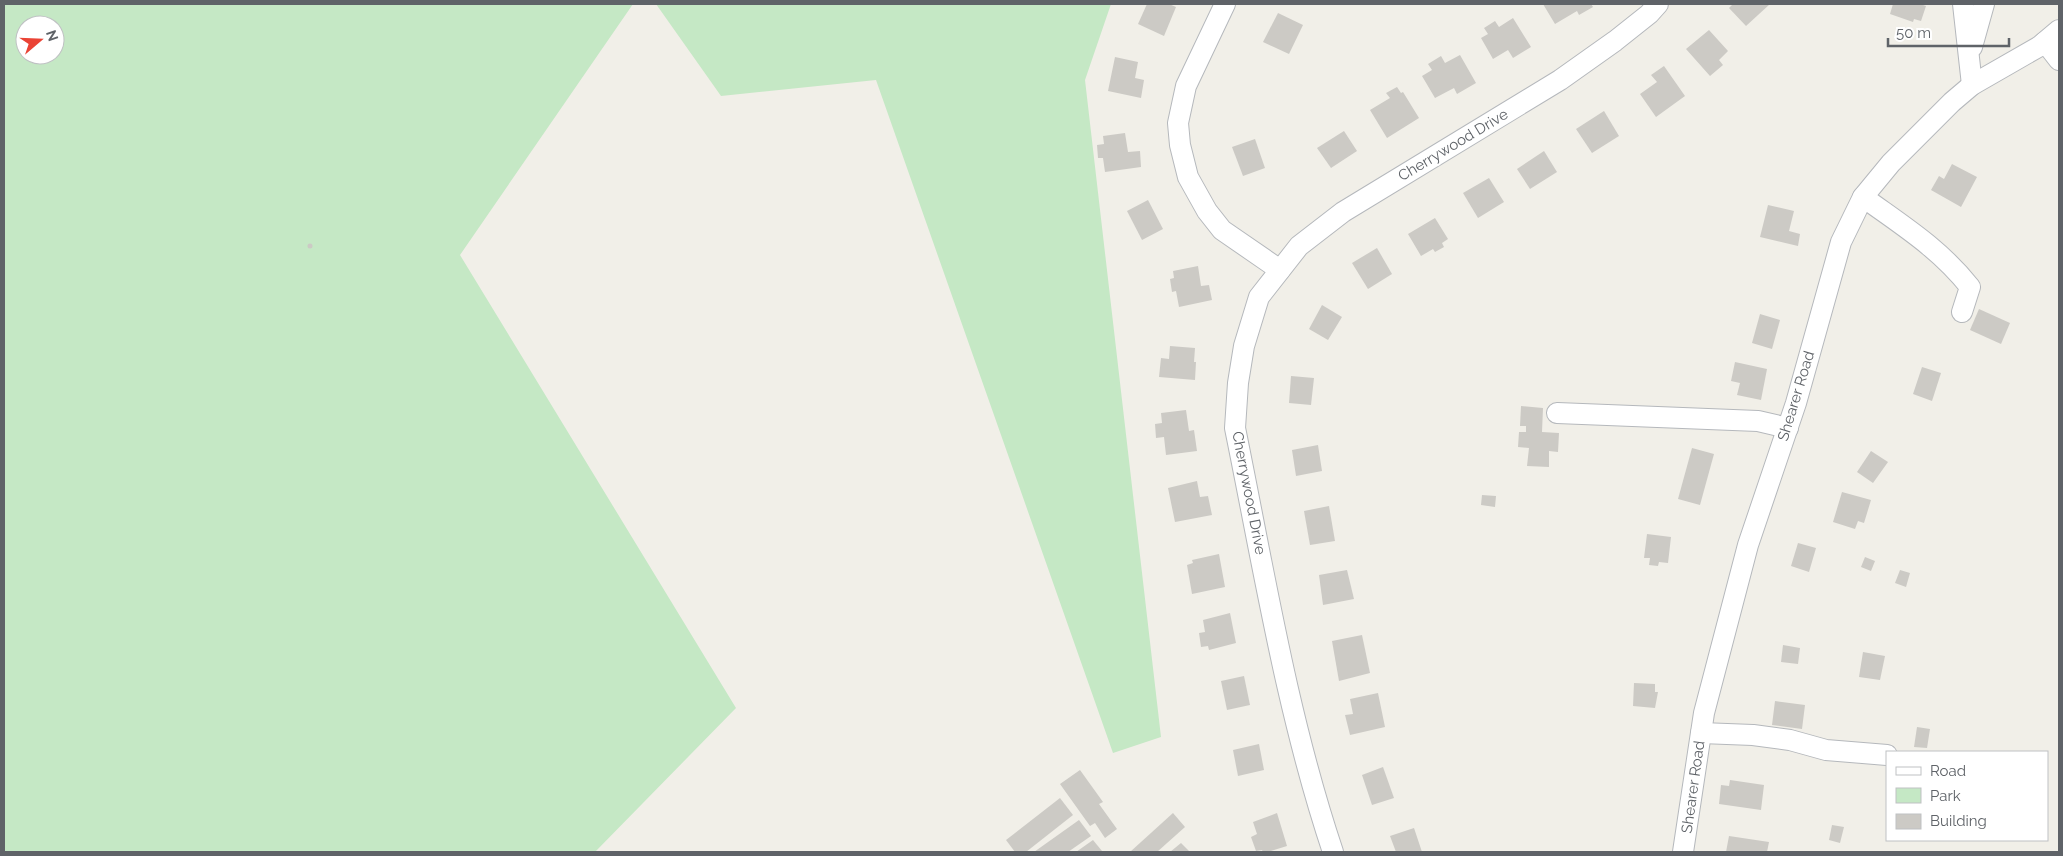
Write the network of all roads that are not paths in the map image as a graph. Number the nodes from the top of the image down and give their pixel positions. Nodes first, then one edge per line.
1 (1225, 4) edge
2 (1658, 4) edge
3 (1963, 4) edge
4 (1984, 4) edge
5 (2052, 36) edge
6 (1969, 58) junction
7 (2059, 60) edge
8 (1972, 85) junction
9 (1863, 197) junction
10 (1280, 270) junction
11 (1962, 312) dead end
12 (1557, 413) dead end
13 (1788, 428) junction
14 (1701, 733) junction
15 (1886, 755) edge
16 (1333, 852) edge
17 (1683, 852) edge

1 - 10 street
2 - 10 street, Cherrywood Drive
3 - 6 street
4 - 6 street
5 - 7 street
5 - 8 street, Shearer Road
6 - 8 street
8 - 9 street, Shearer Road
9 - 11 street
9 - 13 street, Shearer Road
10 - 16 street, Cherrywood Drive
12 - 13 street
13 - 14 street, Shearer Road
14 - 15 street
14 - 17 street, Shearer Road

